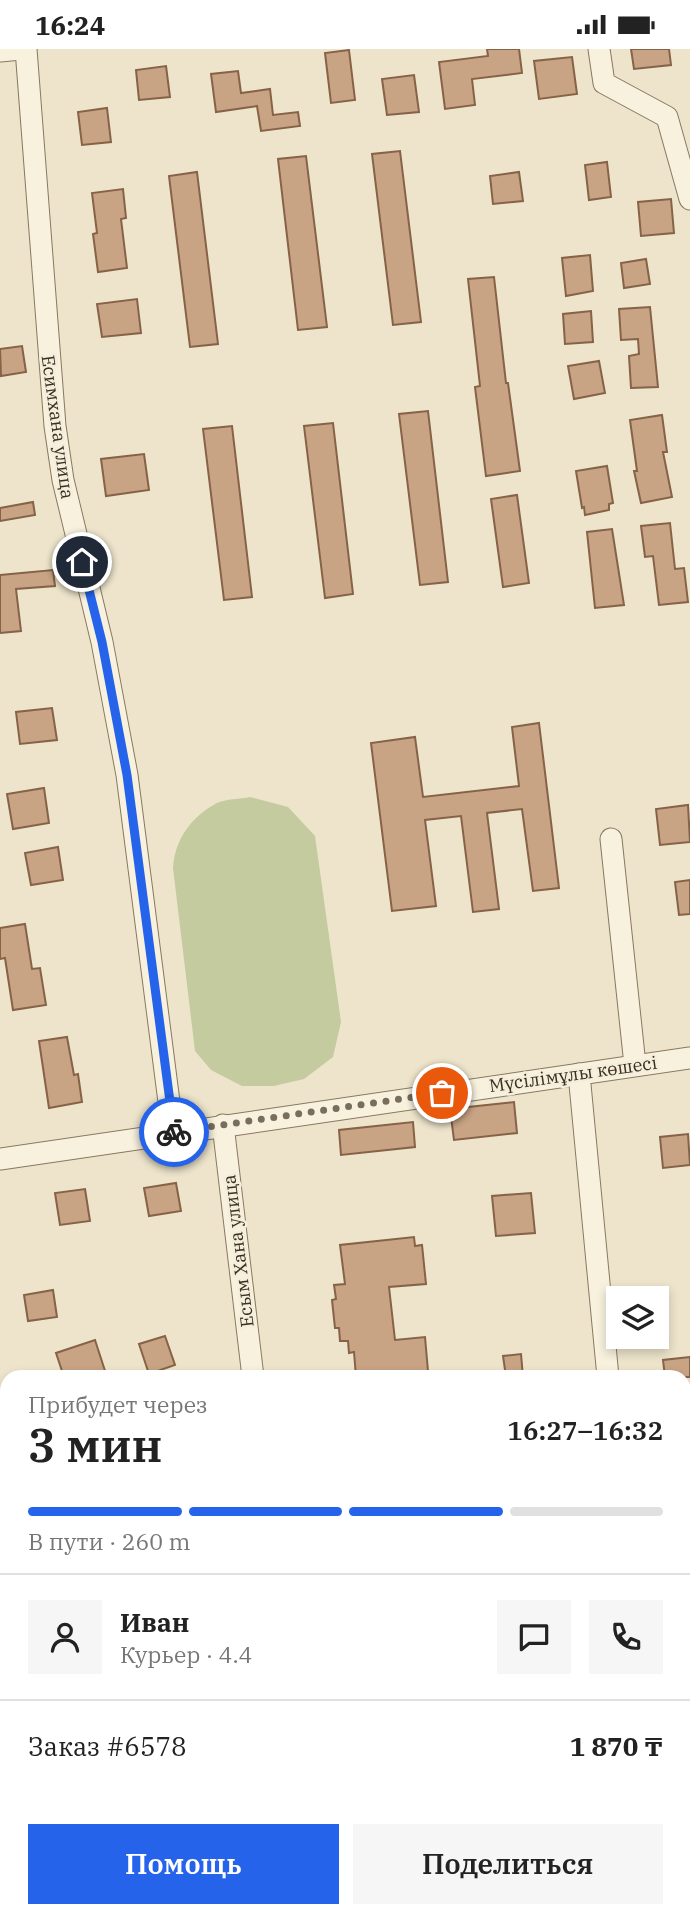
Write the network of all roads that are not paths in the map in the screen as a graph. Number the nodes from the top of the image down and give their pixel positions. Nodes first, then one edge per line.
1 (21, 49) edge
2 (26, 49) edge
3 (599, 49) edge
4 (0, 51) edge
5 (690, 199) edge
6 (611, 839) dead end
7 (690, 1058) edge
8 (635, 1065) junction
9 (579, 1074) junction
10 (223, 1125) junction
11 (173, 1133) junction
12 (0, 1159) edge
13 (252, 1370) edge
14 (607, 1370) edge

1 - 4 street
2 - 11 street, Есимхана улица
3 - 5 street
6 - 8 street
7 - 8 street, Мүсілімұлы көшесі
8 - 9 street, Мүсілімұлы көшесі
9 - 10 street, Мүсілімұлы көшесі
9 - 14 street
10 - 11 street, Мүсілімұлы көшесі
10 - 13 street, Есым Хана улица
11 - 12 street, Мүсілімұлы көшесі

